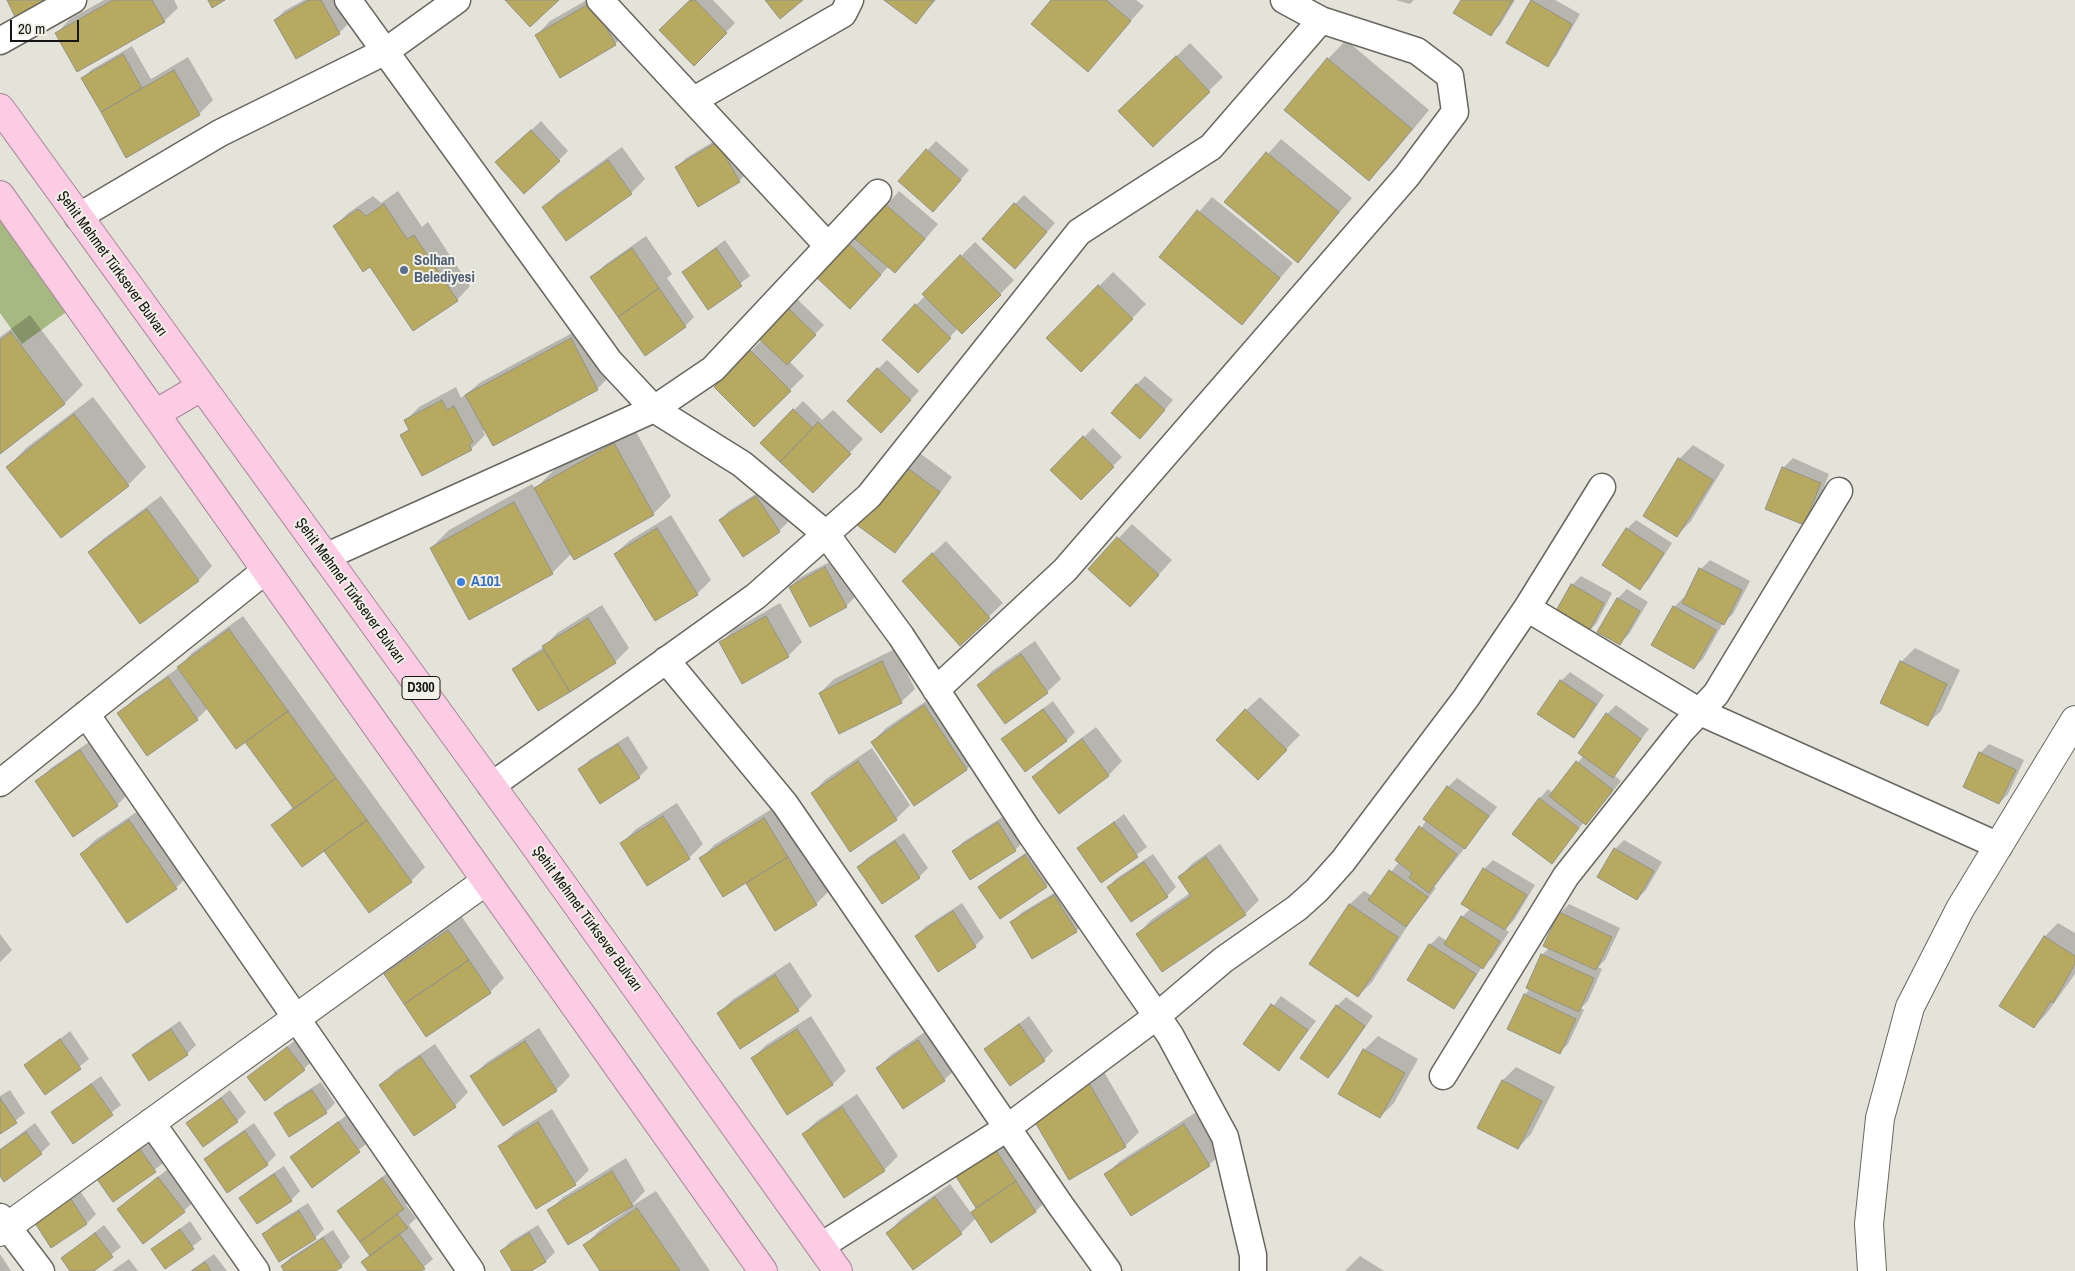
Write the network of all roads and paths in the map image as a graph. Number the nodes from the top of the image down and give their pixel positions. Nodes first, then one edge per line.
1 (73, 0) edge
2 (348, 0) edge
3 (457, 0) edge
4 (600, 0) edge
5 (850, 0) edge
6 (1284, 0) edge
7 (1321, 20) junction
8 (0, 41) edge
9 (386, 51) junction
10 (694, 100) junction
11 (0, 108) edge
12 (878, 193) dead end
13 (0, 195) edge
14 (78, 217) junction
15 (828, 246) junction
16 (201, 387) junction
17 (654, 409) junction
18 (155, 414) junction
19 (1602, 487) dead end
20 (1839, 491) dead end
21 (826, 534) junction
22 (325, 557) junction
23 (266, 570) junction
24 (1527, 608) junction
25 (666, 660) junction
26 (936, 690) junction
27 (1700, 712) junction
28 (86, 714) junction
29 (2075, 720) edge
30 (0, 782) edge
31 (491, 786) junction
32 (1998, 846) junction
33 (486, 881) junction
34 (1157, 1016) junction
35 (296, 1018) junction
36 (1443, 1076) dead end
37 (151, 1122) junction
38 (1007, 1128) junction
39 (2, 1225) edge
40 (821, 1246) junction
41 (467, 1270) edge
42 (41, 1271) edge
43 (256, 1271) edge
44 (762, 1271) edge
45 (838, 1271) edge
46 (1108, 1271) edge
47 (1253, 1271) edge
48 (1872, 1271) edge

1 - 8 street
2 - 9 street
3 - 9 street
4 - 10 street
5 - 10 street
6 - 7 street
7 - 21 street
7 - 26 street
9 - 14 street
9 - 17 street
10 - 15 street
11 - 14 highway, Şehit Mehmet Türksever Bulvarı / D300
12 - 15 street
13 - 18 highway
14 - 16 highway, Şehit Mehmet Türksever Bulvarı / D300
15 - 17 street
16 - 18 highway
16 - 22 highway, Şehit Mehmet Türksever Bulvarı / D300
17 - 21 street
17 - 22 street
18 - 23 highway
19 - 24 street
20 - 27 street
21 - 25 street
21 - 26 street
22 - 31 highway, Şehit Mehmet Türksever Bulvarı / D300
23 - 28 street
23 - 33 highway
24 - 27 street
24 - 34 street
25 - 31 street
25 - 38 street
26 - 34 street
27 - 32 street
27 - 36 street
28 - 30 street
28 - 35 street
29 - 32 street
31 - 40 highway, Şehit Mehmet Türksever Bulvarı / D300
32 - 48 street
33 - 35 street
33 - 44 highway
34 - 38 street
34 - 47 street
35 - 37 street
35 - 41 street
37 - 39 street
37 - 43 street
38 - 40 street
38 - 46 street
39 - 42 street
40 - 45 highway, Şehit Mehmet Türksever Bulvarı / D300

